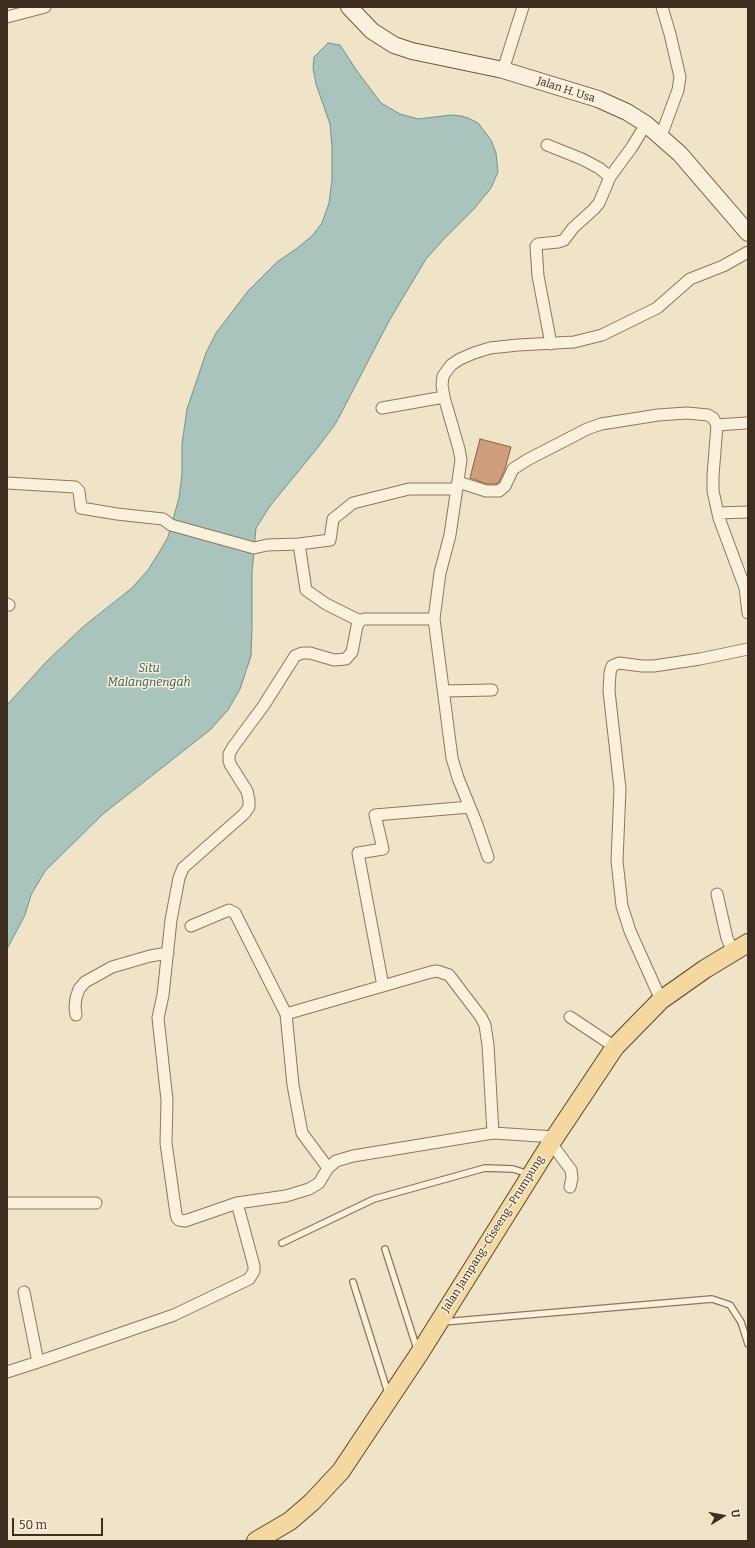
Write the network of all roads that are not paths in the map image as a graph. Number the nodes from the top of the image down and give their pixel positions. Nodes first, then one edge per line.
1 (45, 7) edge
2 (349, 7) edge
3 (523, 7) edge
4 (662, 7) edge
5 (7, 17) edge
6 (503, 70) junction
7 (646, 124) junction
8 (661, 136) junction
9 (548, 144) dead end
10 (610, 177) junction
11 (746, 227) edge
12 (748, 252) edge
13 (551, 344) junction
14 (444, 397) junction
15 (382, 408) dead end
16 (746, 423) dead end
17 (717, 425) junction
18 (7, 483) edge
19 (457, 486) junction
20 (748, 512) edge
21 (718, 513) junction
22 (299, 544) junction
23 (748, 613) edge
24 (434, 619) junction
25 (360, 621) junction
26 (748, 649) edge
27 (444, 690) junction
28 (492, 690) dead end
29 (470, 807) junction
30 (488, 857) dead end
31 (717, 894) dead end
32 (190, 926) dead end
33 (748, 943) edge
34 (733, 952) junction
35 (168, 954) junction
36 (383, 986) junction
37 (661, 1000) junction
38 (286, 1014) junction
39 (76, 1015) dead end
40 (570, 1017) dead end
41 (615, 1047) junction
42 (493, 1133) junction
43 (553, 1140) junction
44 (328, 1168) junction
45 (531, 1175) junction
46 (570, 1187) dead end
47 (7, 1203) edge
48 (96, 1203) dead end
49 (237, 1203) junction
50 (282, 1244) dead end
51 (386, 1249) dead end
52 (353, 1282) dead end
53 (24, 1292) dead end
54 (437, 1323) junction
55 (748, 1344) edge
56 (419, 1354) junction
57 (38, 1362) junction
58 (7, 1372) edge
59 (390, 1398) junction
60 (256, 1541) edge

1 - 5 street
2 - 6 street, Jalan H. Usa
3 - 6 street
4 - 8 street
6 - 7 street, Jalan H. Usa
7 - 8 street, Jalan H. Usa
7 - 10 street
8 - 11 street, Jalan H. Usa
9 - 10 street
10 - 13 street
12 - 13 street
13 - 14 street
14 - 15 street
14 - 19 street
16 - 17 street
17 - 19 street
17 - 21 street
18 - 22 street
19 - 22 street
19 - 24 street
20 - 21 street
21 - 23 street
22 - 25 street
24 - 25 street
24 - 27 street
25 - 35 street
26 - 37 street
27 - 28 street
27 - 29 street
29 - 30 street
29 - 36 street
31 - 34 street
32 - 38 street
33 - 34 main road, Jalan Jampang–Ciseeng–Prumpung
34 - 37 main road, Jalan Jampang–Ciseeng–Prumpung
35 - 39 street
35 - 49 street
36 - 38 street
36 - 42 street
37 - 41 main road, Jalan Jampang–Ciseeng–Prumpung
38 - 44 street
40 - 41 street
41 - 43 main road, Jalan Jampang–Ciseeng–Prumpung
42 - 43 street
42 - 44 street
43 - 45 main road, Jalan Jampang–Ciseeng–Prumpung
43 - 46 street
44 - 49 street
45 - 50 lane
45 - 54 main road, Jalan Jampang–Ciseeng–Prumpung
47 - 48 street
49 - 57 street
51 - 56 lane
52 - 59 lane
53 - 57 street
54 - 55 lane
54 - 56 main road, Jalan Jampang–Ciseeng–Prumpung
56 - 59 main road, Jalan Jampang–Ciseeng–Prumpung
57 - 58 street
59 - 60 main road, Jalan Jampang–Ciseeng–Prumpung

